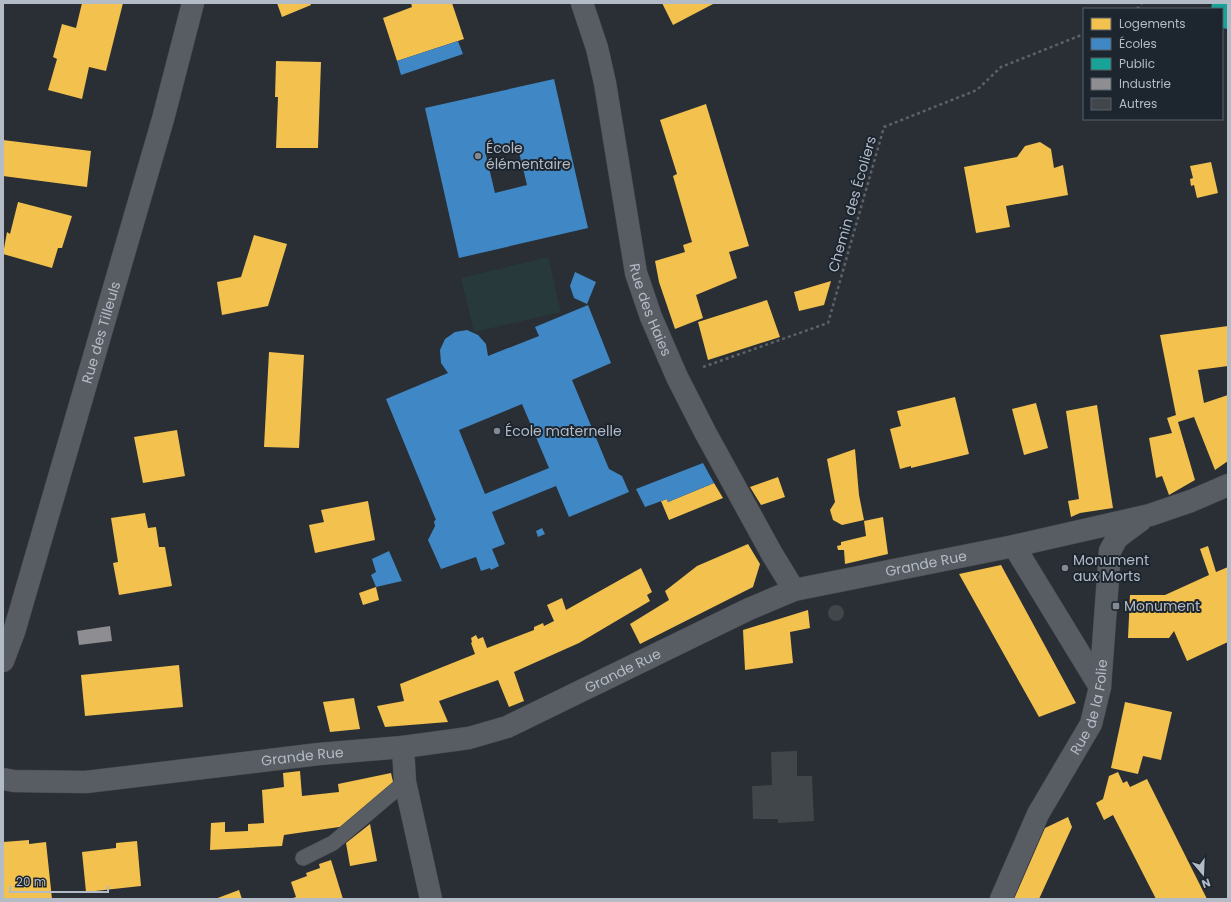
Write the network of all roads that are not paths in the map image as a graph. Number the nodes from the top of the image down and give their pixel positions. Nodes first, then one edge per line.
1 (193, 3) edge
2 (582, 3) edge
3 (1228, 485) edge
4 (1150, 515) junction
5 (1014, 546) junction
6 (794, 590) junction
7 (3, 661) edge
8 (1100, 687) junction
9 (403, 747) junction
10 (3, 779) edge
11 (405, 782) junction
12 (303, 858) dead end
13 (431, 899) edge
14 (1001, 899) edge

1 - 7 street, Rue des Tilleuls
2 - 6 street, Rue des Haies
3 - 4 street, Grande Rue
4 - 5 street, Grande Rue
4 - 8 street, Rue de la Folie
5 - 6 street, Grande Rue
5 - 8 street
6 - 9 street, Grande Rue
8 - 14 street, Rue de la Folie
9 - 10 street, Grande Rue
9 - 11 street
11 - 12 lane
11 - 13 street

